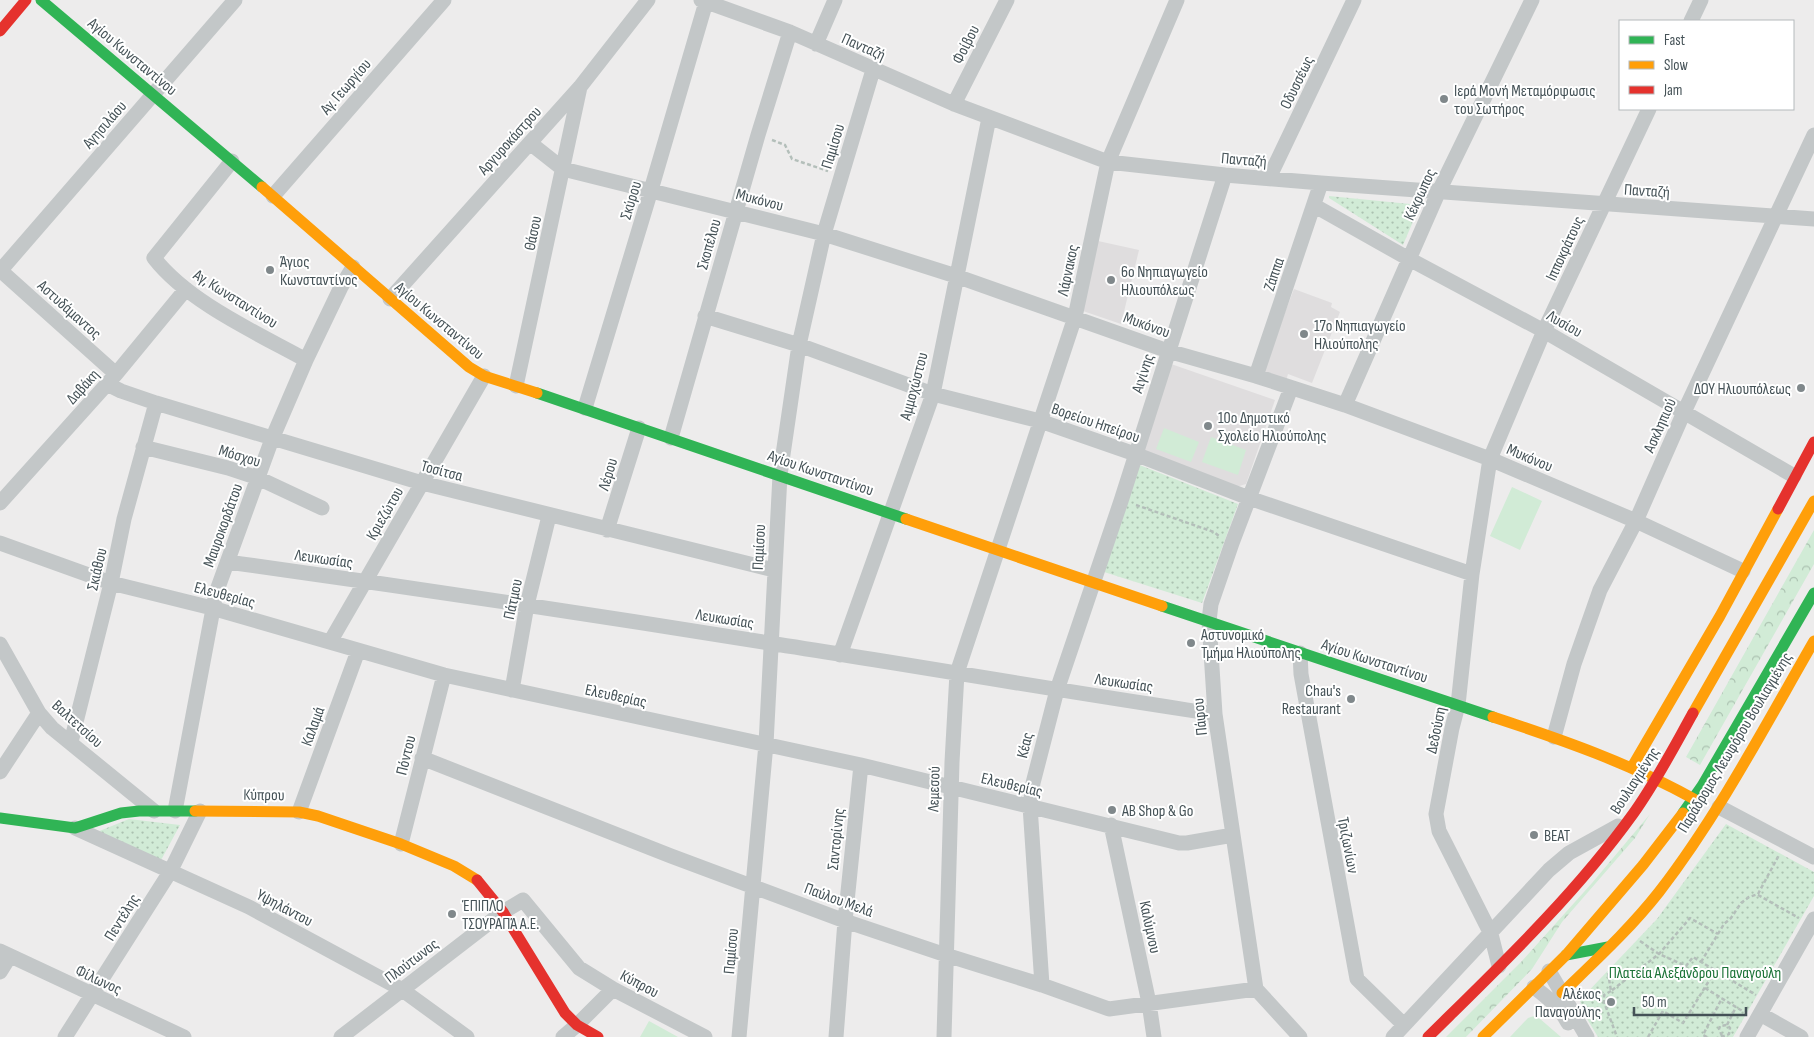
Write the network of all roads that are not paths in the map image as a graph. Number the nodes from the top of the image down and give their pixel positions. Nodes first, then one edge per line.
1 (26, 0) edge
2 (41, 0) edge
3 (235, 0) edge
4 (444, 0) edge
5 (648, 0) edge
6 (835, 0) edge
7 (1007, 0) edge
8 (1177, 0) edge
9 (1354, 0) edge
10 (1532, 0) edge
11 (1701, 0) edge
12 (703, 1) edge
13 (1691, 20) edge
14 (0, 30) edge
15 (790, 32) junction
16 (816, 44) junction
17 (873, 70) junction
18 (580, 87) junction
19 (153, 95) junction
20 (954, 104) junction
21 (1649, 110) edge
22 (989, 118) junction
23 (1814, 135) edge
24 (530, 143) junction
25 (232, 161) junction
26 (1108, 162) junction
27 (564, 169) junction
28 (1225, 175) junction
29 (1269, 178) junction
30 (1321, 183) junction
31 (651, 190) junction
32 (1439, 192) junction
33 (273, 196) junction
34 (1604, 205) junction
35 (1315, 206) junction
36 (736, 210) junction
37 (1776, 216) junction
38 (1814, 219) edge
39 (824, 234) junction
40 (1409, 259) junction
41 (353, 267) junction
42 (0, 270) edge
43 (956, 276) junction
44 (186, 289) junction
45 (390, 299) junction
46 (705, 316) junction
47 (1075, 317) junction
48 (1544, 331) junction
49 (799, 345) junction
50 (1168, 351) junction
51 (306, 360) junction
52 (484, 376) junction
53 (1256, 376) junction
54 (111, 379) junction
55 (516, 386) junction
56 (1291, 388) junction
57 (932, 394) junction
58 (156, 404) junction
59 (1345, 405) junction
60 (585, 408) junction
61 (1684, 412) junction
62 (1040, 421) junction
63 (639, 428) junction
64 (671, 438) junction
65 (272, 439) junction
66 (1814, 442) edge
67 (144, 447) junction
68 (1135, 454) junction
69 (1490, 458) junction
70 (780, 476) junction
71 (1794, 476) junction
72 (258, 478) junction
73 (422, 484) junction
74 (1248, 498) junction
75 (1814, 501) edge
76 (0, 504) edge
77 (322, 508) dead end
78 (890, 513) junction
79 (549, 516) junction
80 (1636, 521) junction
81 (607, 530) junction
82 (0, 543) edge
83 (999, 550) junction
84 (228, 562) junction
85 (774, 570) junction
86 (1743, 571) junction
87 (1472, 574) junction
88 (364, 581) junction
89 (1093, 581) junction
90 (111, 583) junction
91 (1814, 593) edge
92 (527, 605) junction
93 (212, 608) junction
94 (1208, 621) junction
95 (1814, 641) edge
96 (330, 642) junction
97 (772, 643) junction
98 (0, 644) edge
99 (358, 651) junction
100 (1300, 653) junction
101 (840, 655) junction
102 (957, 673) junction
103 (444, 676) junction
104 (512, 690) junction
105 (1057, 690) junction
106 (1458, 705) junction
107 (39, 713) junction
108 (1215, 714) junction
109 (1554, 737) junction
110 (70, 742) junction
111 (766, 744) junction
112 (422, 758) junction
113 (861, 765) junction
114 (1632, 767) junction
115 (0, 772) edge
116 (1656, 778) junction
117 (951, 788) junction
118 (1694, 799) junction
119 (1030, 806) junction
120 (1719, 807) junction
121 (154, 810) junction
122 (175, 811) junction
123 (200, 811) junction
124 (299, 812) junction
125 (0, 818) edge
126 (1629, 820) junction
127 (1111, 825) junction
128 (75, 828) junction
129 (1233, 835) junction
130 (401, 844) junction
131 (1814, 857) edge
132 (170, 872) junction
133 (753, 885) junction
134 (503, 912) junction
135 (845, 920) junction
136 (1809, 920) edge
137 (1491, 934) junction
138 (1608, 947) junction
139 (5, 954) edge
140 (946, 955) junction
141 (1566, 955) junction
142 (1499, 966) junction
143 (0, 972) edge
144 (1549, 972) junction
145 (1042, 985) junction
146 (1534, 987) junction
147 (401, 989) junction
148 (613, 989) junction
149 (1256, 989) junction
150 (1562, 993) junction
151 (92, 995) junction
152 (1149, 1003) junction
153 (1760, 1014) junction
154 (577, 1025) junction
155 (1404, 1025) junction
156 (65, 1037) edge
157 (182, 1037) edge
158 (341, 1037) edge
159 (467, 1037) edge
160 (562, 1037) edge
161 (598, 1037) edge
162 (705, 1037) edge
163 (739, 1037) edge
164 (836, 1037) edge
165 (944, 1037) edge
166 (1154, 1037) edge
167 (1300, 1037) edge
168 (1393, 1037) edge
169 (1428, 1037) edge
170 (1483, 1037) edge
171 (1576, 1037) edge
172 (1587, 1037) edge
173 (1747, 1037) edge
174 (1801, 1037) edge

1 - 14 street
2 - 19 street, Αγίου Κωνσταντίνου
3 - 19 street, Αγησιλάου
4 - 33 street, Αγ. Γεωργίου
5 - 18 street, Αργυροκάστρου
6 - 16 street
7 - 20 street, Φοίβου
8 - 26 street, Λάρνακος
9 - 29 street, Οδυσσέως
10 - 32 street, Κέκρωπος
11 - 13 street
12 - 15 street, Πανταζή
12 - 31 street, Σκύρου
15 - 16 street, Πανταζή
15 - 36 street, Σκοπέλου
16 - 17 street, Πανταζή
17 - 20 street, Πανταζή
17 - 39 street, Παμίσου
18 - 24 street, Αργυροκάστρου
18 - 27 street, Θάσου
19 - 25 street, Αγίου Κωνσταντίνου
19 - 42 street, Αγησιλάου
20 - 22 street, Πανταζή
21 - 34 street, Ιπποκράτους
22 - 26 street, Πανταζή
22 - 43 street, Αμμοχώστου
23 - 37 street, Ασκληπιού
24 - 27 street, Μυκόνου
24 - 45 street, Αργυροκάστρου
25 - 33 street, Αγίου Κωνσταντίνου
25 - 44 street, Αγ, Κωνσταντίνου
26 - 28 street, Πανταζή
26 - 47 street, Λάρνακος
27 - 31 street, Μυκόνου
27 - 55 street, Θάσου
28 - 29 street, Πανταζή
28 - 50 street, Αιγίνης
29 - 30 street, Πανταζή
30 - 32 street, Πανταζή
30 - 35 street, Ζάππα
31 - 36 street, Μυκόνου
31 - 60 street, Σκύρου
32 - 34 street, Πανταζή
32 - 40 street, Κέκρωπος
33 - 41 street, Αγίου Κωνσταντίνου
34 - 37 street, Πανταζή
34 - 48 street, Ιπποκράτους
35 - 40 street, Λυσίου
35 - 53 street, Ζάππα
36 - 39 street, Μυκόνου
36 - 46 street, Σκοπέλου
37 - 38 street, Πανταζή
37 - 61 street, Ασκληπιού
39 - 43 street, Μυκόνου
39 - 49 street, Παμίσου
40 - 48 street, Λυσίου
40 - 59 street, Κέκρωπος
41 - 45 street, Αγίου Κωνσταντίνου
41 - 51 street, Μαυροκορδάτου
42 - 54 street, Αστυδάμαντος
43 - 47 street, Μυκόνου
43 - 57 street, Αμμοχώστου
44 - 51 street, Αγ, Κωνσταντίνου
44 - 54 street, Δαβάκη
45 - 52 street, Αγίου Κωνσταντίνου
46 - 49 street, Βορείου Ηπείρου
46 - 64 street, Σκοπέλου
47 - 50 street, Μυκόνου
47 - 62 street, Λάρνακος
48 - 61 street, Λυσίου
48 - 69 street, Ιπποκράτους
49 - 57 street, Βορείου Ηπείρου
49 - 70 street, Παμίσου
50 - 53 street, Μυκόνου
50 - 68 street, Αιγίνης
51 - 65 street, Μαυροκορδάτου
52 - 55 street, Αγίου Κωνσταντίνου
52 - 73 street, Κριεζώτου
53 - 56 street, Μυκόνου
54 - 58 street, Τοσίτσα
54 - 76 street, Δαβάκη
55 - 60 street, Αγίου Κωνσταντίνου
56 - 59 street, Μυκόνου
56 - 74 street, Πάφου
57 - 62 street, Βορείου Ηπείρου
57 - 78 street, Αμμοχώστου
58 - 65 street, Τοσίτσα
58 - 67 street, Σκιάθου
59 - 69 street, Μυκόνου
60 - 63 street, Αγίου Κωνσταντίνου
61 - 71 street, Λυσίου
61 - 80 street, Ασκληπιού
62 - 68 street, Βορείου Ηπείρου
62 - 83 street, Λάρνακος
63 - 64 street, Αγίου Κωνσταντίνου
63 - 81 street, Λέρου
64 - 70 street, Αγίου Κωνσταντίνου
65 - 72 street, Μαυροκορδάτου
65 - 73 street, Τοσίτσα
66 - 71 street
67 - 72 street, Μόσχου
67 - 90 street, Σκιάθου
68 - 74 street, Βορείου Ηπείρου
68 - 89 street, Αιγίνης
69 - 80 street, Μυκόνου
69 - 87 street, Δεδούση
70 - 78 street, Αγίου Κωνσταντίνου
70 - 85 street, Παμίσου
71 - 86 street
72 - 77 street, Μόσχου
72 - 84 street, Μαυροκορδάτου
73 - 79 street, Τοσίτσα
73 - 88 street, Κριεζώτου
74 - 87 street, Βορείου Ηπείρου
74 - 94 street, Πάφου
75 - 116 street, Βουλιαγμένης
78 - 83 street, Αγίου Κωνσταντίνου
78 - 101 street, Αμμοχώστου
79 - 81 street, Τοσίτσα
79 - 92 street, Πάτμου
80 - 86 street, Μυκόνου
80 - 109 street, Ασκληπιού
81 - 85 street, Τοσίτσα
82 - 90 street, Ελευθερίας
83 - 89 street, Αγίου Κωνσταντίνου
83 - 102 street, Λεμεσού
84 - 88 street, Λευκωσίας
84 - 93 street, Μαυροκορδάτου
85 - 97 street, Παμίσου
86 - 114 street
87 - 106 street, Δεδούση
88 - 92 street, Λευκωσίας
88 - 96 street, Κριεζώτου
89 - 94 street, Αγίου Κωνσταντίνου
89 - 105 street, Κέας
90 - 93 street, Ελευθερίας
90 - 110 street, Σκιάθου
91 - 118 street
92 - 97 street, Λευκωσίας
92 - 104 street, Πάτμου
93 - 96 street, Ελευθερίας
93 - 122 street, Μαυροκορδάτου
94 - 100 street, Αγίου Κωνσταντίνου
94 - 108 street, Πάφου
95 - 120 street, Παράδρομος Λεωφόρου Βουλιαγμένης
96 - 99 street, Ελευθερίας
97 - 101 street, Λευκωσίας
97 - 111 street, Παμίσου
98 - 107 street, Βαλτετσίου
99 - 103 street, Ελευθερίας
99 - 124 street, Καλαμά
100 - 106 street, Αγίου Κωνσταντίνου
100 - 155 street, Τριζωνίων
101 - 102 street, Λευκωσίας
102 - 105 street, Λευκωσίας
102 - 117 street, Λεμεσού
103 - 104 street, Ελευθερίας
103 - 112 street, Πόντου
104 - 111 street, Ελευθερίας
105 - 108 street, Λευκωσίας
105 - 119 street, Κέας
106 - 109 street, Αγίου Κωνσταντίνου
106 - 137 street, Δεδούση
107 - 110 street, Βαλτετσίου
107 - 115 street
108 - 129 street, Πάφου
109 - 114 street, Αγίου Κωνσταντίνου
110 - 121 street, Βαλτετσίου
111 - 113 street, Ελευθερίας
111 - 133 street, Παμίσου
112 - 130 street, Πόντου
112 - 133 street, Παύλου Μελά
113 - 117 street, Ελευθερίας
113 - 135 street, Σαντορίνης
114 - 116 street, Αγίου Κωνσταντίνου
116 - 118 street, Αγίου Κωνσταντίνου
116 - 126 street, Βουλιαγμένης
117 - 119 street, Ελευθερίας
117 - 140 street, Λεμεσού
118 - 141 street
119 - 127 street, Ελευθερίας
119 - 145 street, Κέας
120 - 131 street
120 - 138 street, Παράδρομος Λεωφόρου Βουλιαγμένης
121 - 122 street, Κύπρου
121 - 128 street, Κύπρου
122 - 123 street, Κύπρου
123 - 124 street, Κύπρου
123 - 132 street, Πεντέλης
124 - 130 street, Κύπρου
125 - 128 street, Κύπρου
126 - 137 street
126 - 142 street, Βουλιαγμένης
127 - 129 street, Ελευθερίας
127 - 152 street, Καλύμνου
128 - 132 street, Υψηλάντου
129 - 149 street, Πάφου
130 - 134 street, Κύπρου
132 - 147 street, Υψηλάντου
132 - 151 street, Πεντέλης
133 - 135 street, Παύλου Μελά
133 - 163 street, Παμίσου
134 - 147 street, Πλούτωνος
134 - 148 street, Κύπρου
134 - 154 street, Κύπρου
135 - 140 street, Παύλου Μελά
135 - 164 street, Σαντορίνης
136 - 153 street
137 - 142 street, Δεδούση
137 - 155 street
138 - 141 street
138 - 150 street, Παράδρομος Λεωφόρου Βουλιαγμένης
139 - 143 street
139 - 151 street, Φίλωνος
140 - 145 street, Παύλου Μελά
140 - 165 street, Λεμεσού
141 - 144 street
142 - 169 street, Βουλιαγμένης
144 - 146 street
144 - 150 street
145 - 152 street, Παύλου Μελά
146 - 170 street
146 - 171 street
147 - 158 street, Πλούτωνος
147 - 159 street, Υψηλάντου
148 - 154 street
148 - 162 street, Κύπρου
149 - 152 street, Παύλου Μελά
149 - 167 street
150 - 172 street
151 - 156 street, Πεντέλης
151 - 157 street, Φίλωνος
152 - 166 street, Καλύμνου
153 - 173 street
153 - 174 street
154 - 160 street
154 - 161 street, Κύπρου
155 - 168 street

